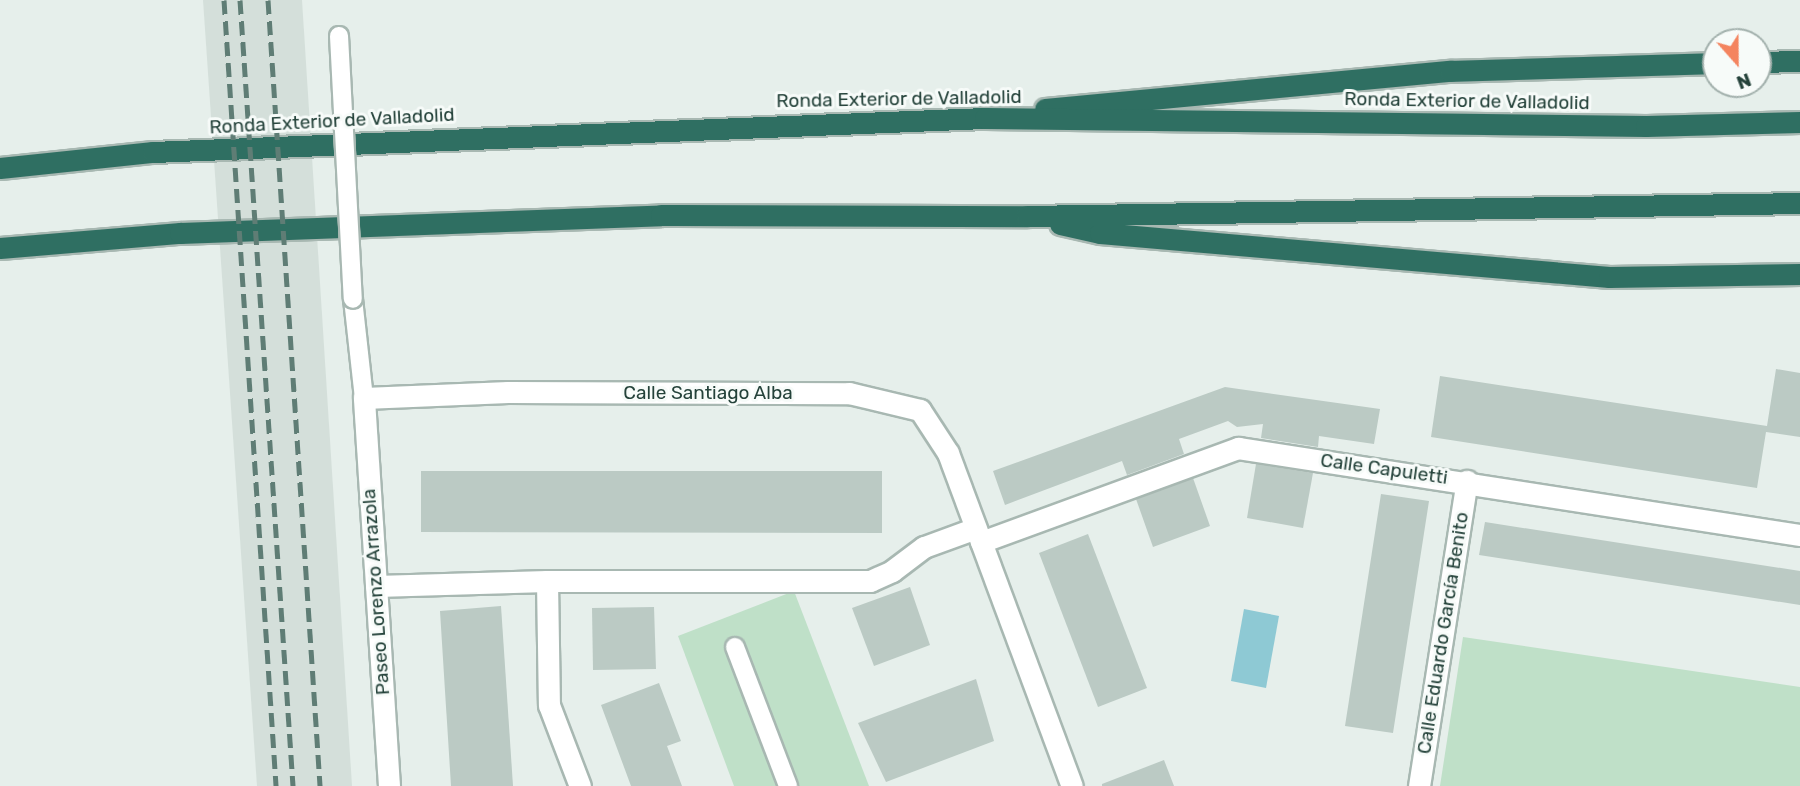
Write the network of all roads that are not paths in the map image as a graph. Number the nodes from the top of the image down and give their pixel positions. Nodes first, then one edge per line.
1 (339, 36) dead end
2 (1800, 61) edge
3 (1772, 62) edge
4 (1702, 63) edge
5 (985, 118) junction
6 (1800, 122) edge
7 (0, 168) edge
8 (1800, 202) edge
9 (1027, 216) junction
10 (0, 248) edge
11 (1800, 274) edge
12 (364, 398) junction
13 (1467, 481) junction
14 (979, 535) junction
15 (1800, 536) edge
16 (547, 581) junction
17 (376, 586) junction
18 (735, 647) dead end
19 (389, 786) edge
20 (580, 786) edge
21 (788, 786) edge
22 (1072, 786) edge
23 (1419, 786) edge

1 - 12 street, bridge
2 - 3 highway
4 - 5 highway
5 - 6 highway, Ronda Exterior de Valladolid
5 - 7 highway, Ronda Exterior de Valladolid
8 - 9 highway
9 - 10 highway
9 - 11 highway
12 - 14 street, Calle Santiago Alba
12 - 17 street, Paseo Lorenzo Arrazola
13 - 14 street, Calle Capuletti
13 - 15 street, Calle Capuletti
13 - 23 street, Calle Eduardo García Benito
14 - 16 street
14 - 22 street, Calle Santiago Alba
16 - 17 street
16 - 20 street
17 - 19 street, Paseo Lorenzo Arrazola
18 - 21 street

